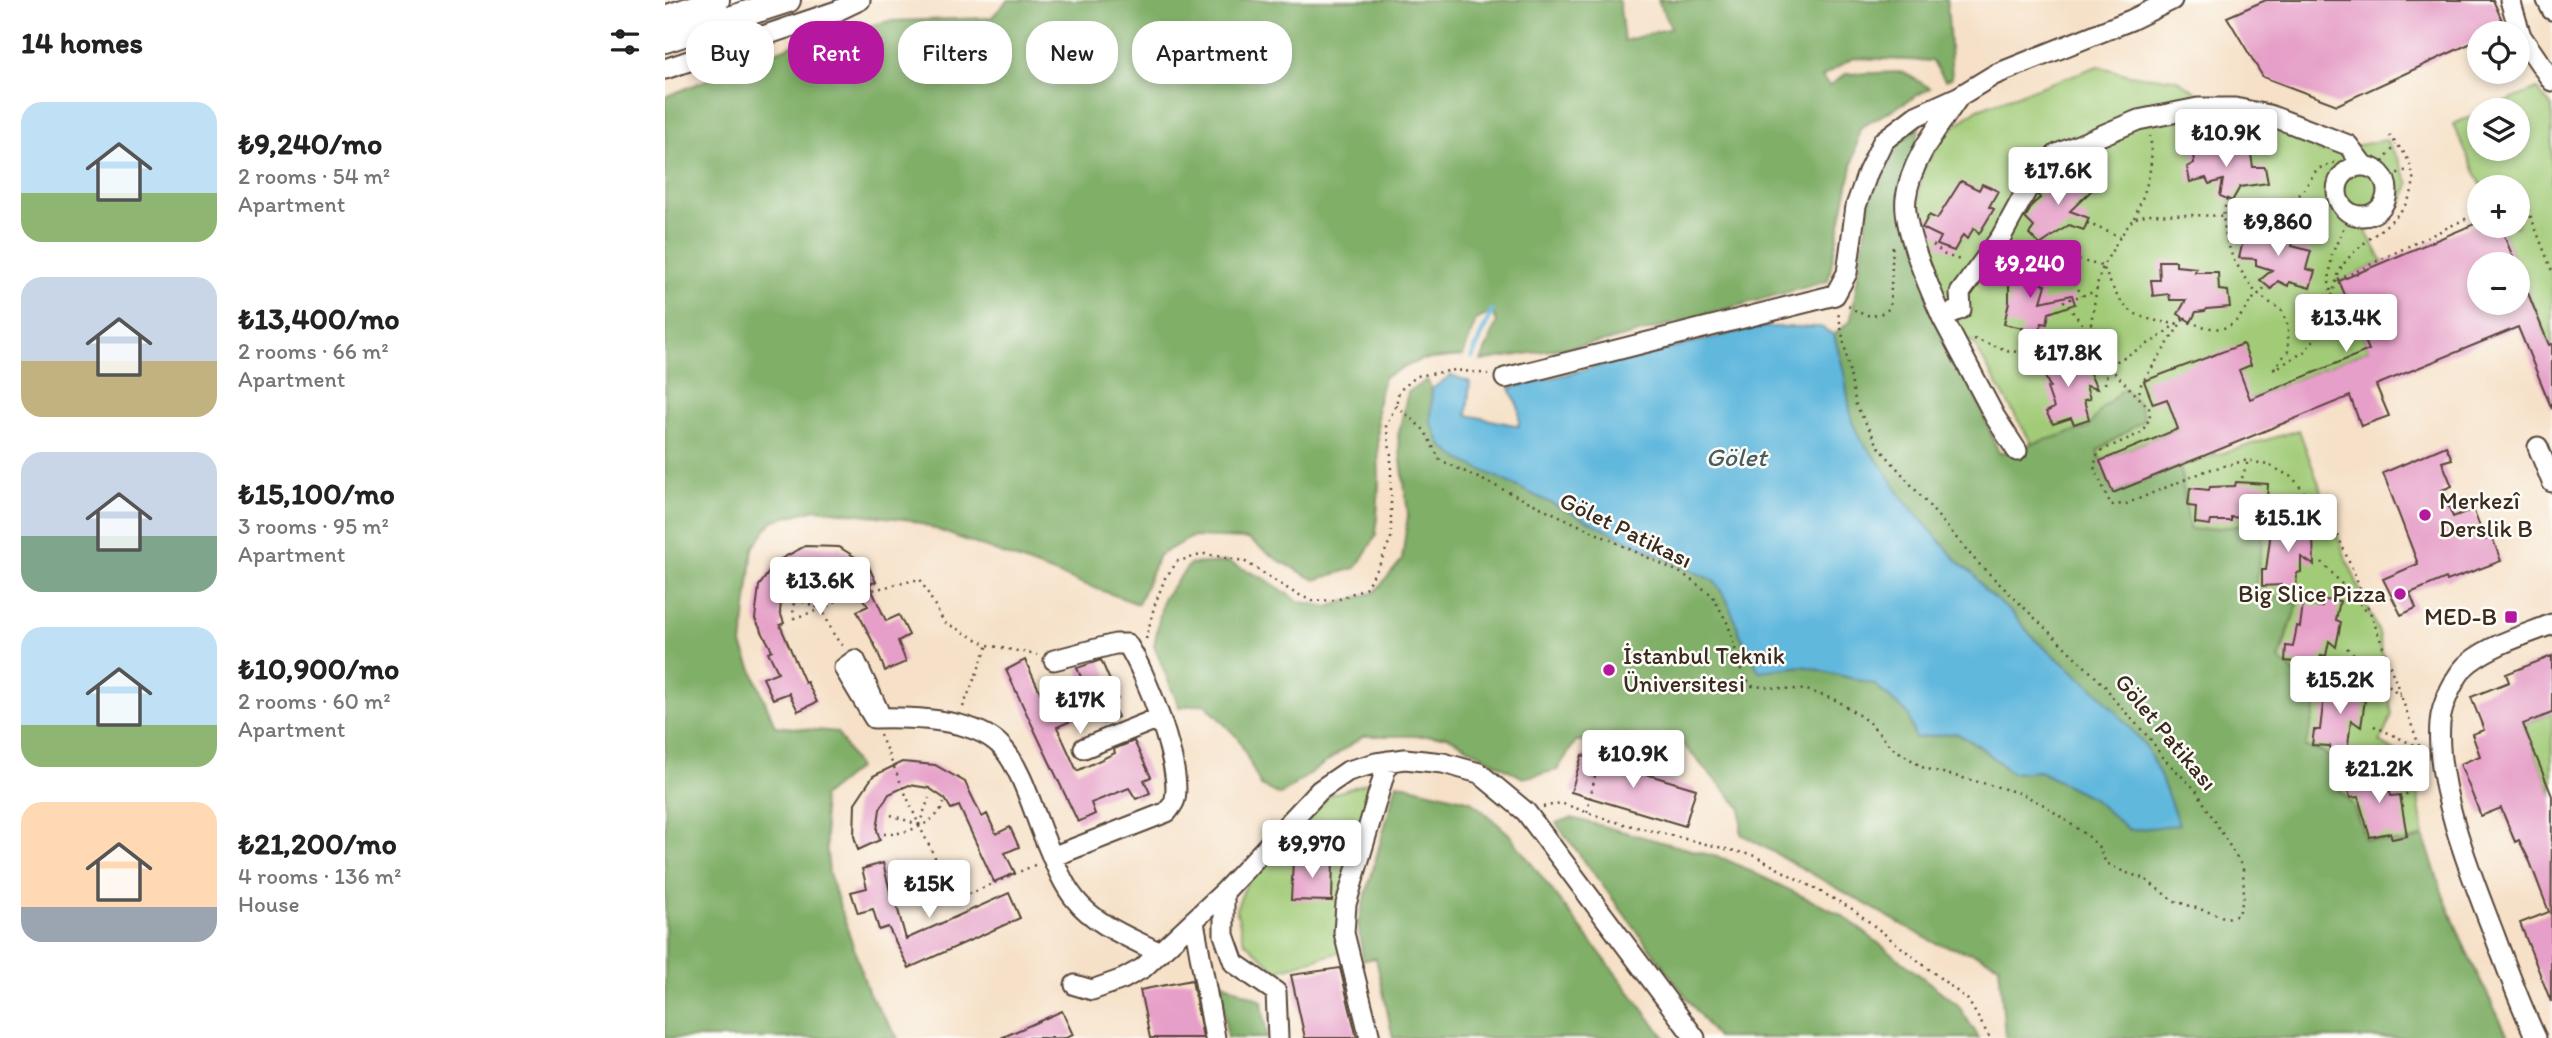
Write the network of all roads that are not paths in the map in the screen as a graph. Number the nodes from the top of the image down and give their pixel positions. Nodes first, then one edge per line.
1 (788, 0) edge
2 (860, 0) edge
3 (2172, 0) edge
4 (2510, 0) edge
5 (2547, 0) edge
6 (712, 1) edge
7 (2552, 10) edge
8 (665, 18) edge
9 (665, 40) edge
10 (665, 69) edge
11 (2552, 81) edge
12 (1958, 97) junction
13 (2368, 171) junction
14 (1943, 317) junction
15 (1505, 378) road end
16 (2538, 447) dead end
17 (2017, 451) dead end
18 (2552, 482) edge
19 (2552, 624) edge
20 (1054, 660) road end
21 (876, 714) junction
22 (1159, 718) junction
23 (1084, 748) dead end
24 (1388, 761) junction
25 (1052, 857) junction
26 (1224, 892) junction
27 (1193, 922) junction
28 (1160, 953) junction
29 (1075, 985) dead end
30 (1215, 1038) edge
31 (1278, 1038) edge
32 (1370, 1038) edge
33 (1695, 1038) edge
34 (2536, 1038) edge

1 - 9 main road
2 - 10 street
3 - 12 street
4 - 11 street
5 - 7 street
6 - 8 main road
12 - 14 street
12 - 15 street
13 - 13 street
13 - 14 street
14 - 17 street
16 - 18 street
19 - 34 street
20 - 22 street
21 - 21 street
21 - 25 street
22 - 23 street
22 - 25 street
24 - 26 street
24 - 32 street
24 - 33 street
25 - 28 street
26 - 27 street
26 - 31 street
27 - 28 street
27 - 30 street
28 - 29 street

